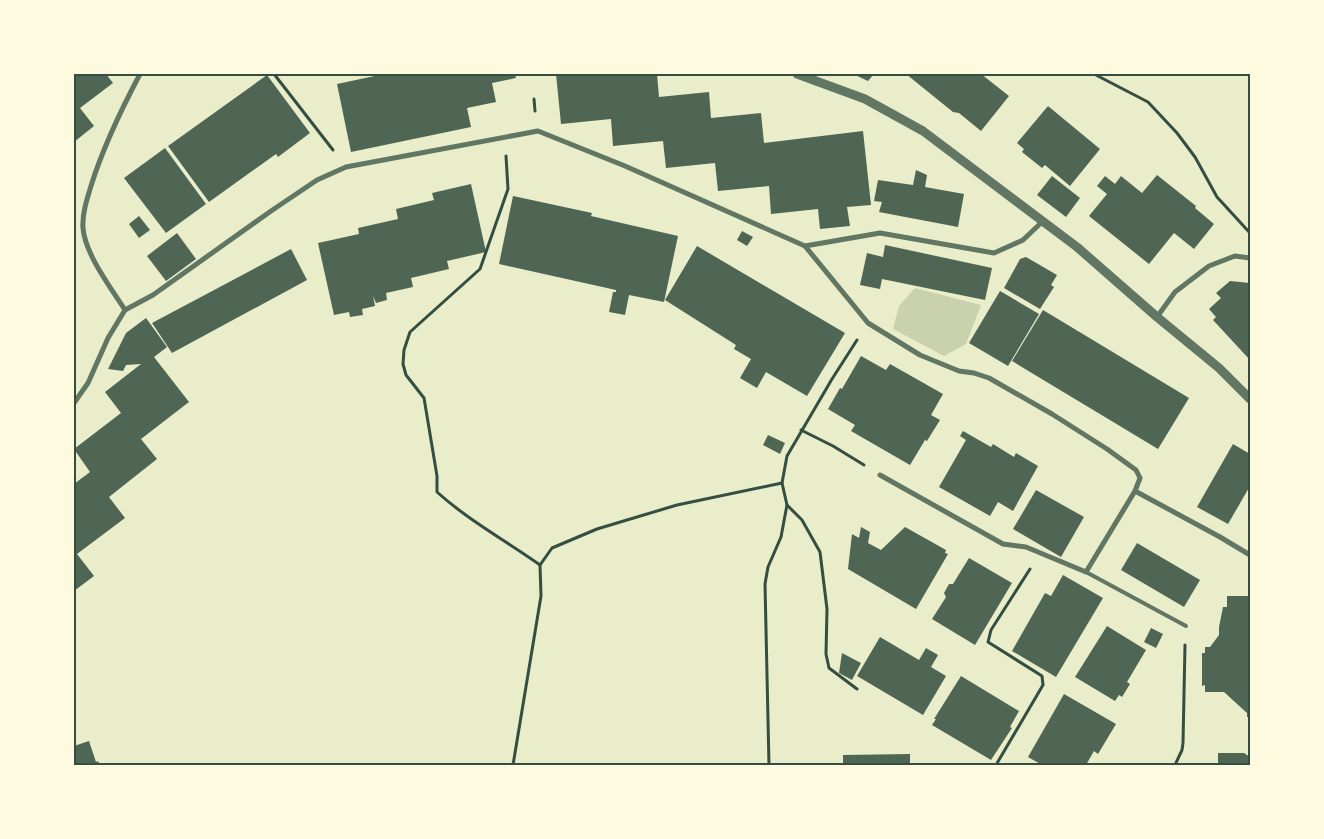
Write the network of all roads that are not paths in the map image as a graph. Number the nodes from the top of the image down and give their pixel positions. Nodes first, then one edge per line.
1 (140, 74) edge
2 (797, 74) edge
3 (1042, 221) junction
4 (805, 246) junction
5 (1250, 258) edge
6 (125, 310) junction
7 (1157, 317) junction
8 (1250, 399) edge
9 (74, 403) edge
10 (880, 475) road end
11 (1135, 491) junction
12 (1250, 555) edge
13 (1086, 572) junction
14 (1186, 626) road end

1 - 6 street
2 - 3 street
3 - 4 street
3 - 7 street
4 - 6 street
4 - 11 street
5 - 7 street
6 - 9 street
7 - 8 street
10 - 13 street
11 - 12 street
11 - 13 street
13 - 14 lane

